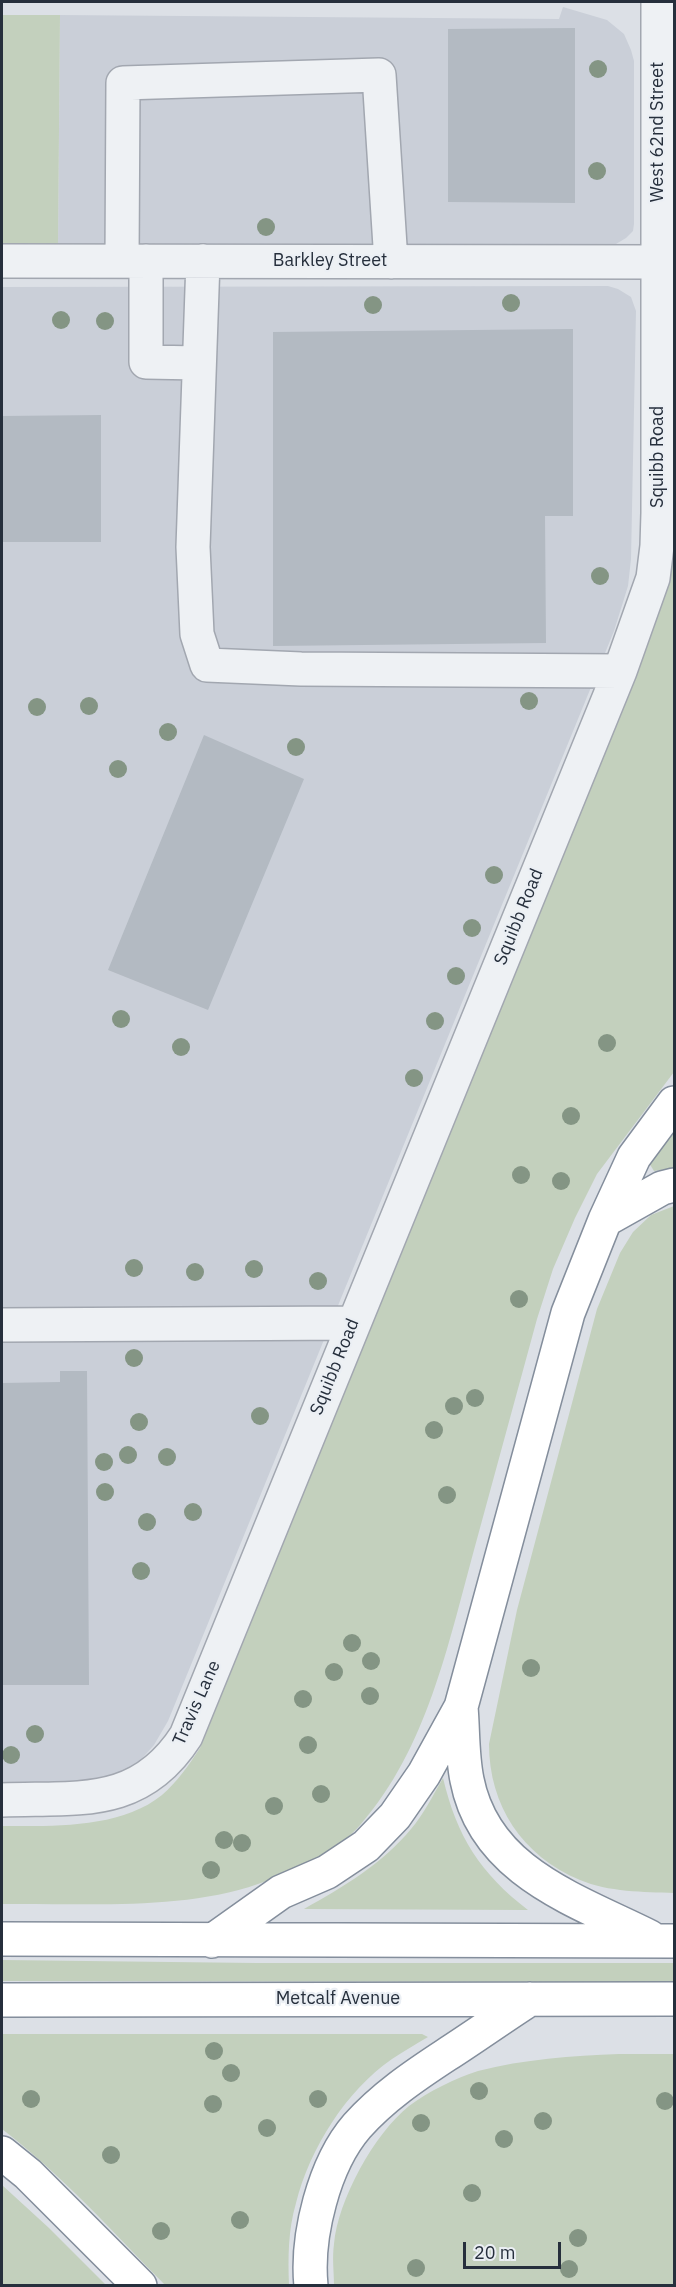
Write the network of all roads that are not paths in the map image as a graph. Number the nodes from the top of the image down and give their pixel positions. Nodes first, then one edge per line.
1 (653, 2) edge
2 (658, 2) edge
3 (675, 2) edge
4 (2, 261) edge
5 (134, 261) junction
6 (203, 261) junction
7 (391, 262) junction
8 (658, 262) junction
9 (199, 363) junction
10 (620, 671) junction
11 (675, 1103) edge
12 (675, 1185) edge
13 (605, 1220) junction
14 (353, 1323) junction
15 (2, 1325) edge
16 (262, 1547) joint
17 (461, 1707) junction
18 (2, 1800) edge
19 (2, 1939) edge
20 (212, 1941) junction
21 (666, 1941) edge
22 (530, 1999) junction
23 (675, 1999) edge
24 (2, 2000) edge
25 (2, 2153) edge
26 (140, 2286) edge
27 (311, 2286) edge

1 - 2 street
2 - 3 street
2 - 8 street, West 62nd Street
4 - 5 street, Barkley Street
5 - 6 street, Barkley Street
5 - 7 street
5 - 9 street
6 - 7 street, Barkley Street
6 - 9 street
7 - 8 street, Barkley Street
8 - 10 street, Squibb Road
9 - 10 street
10 - 14 street, Squibb Road
11 - 13 highway
12 - 13 highway
13 - 17 highway
14 - 15 street
14 - 16 street, Squibb Road
16 - 18 street, Travis Lane
17 - 20 highway
17 - 21 highway
19 - 20 highway
20 - 21 highway
22 - 23 highway, Metcalf Avenue
22 - 24 highway, Metcalf Avenue
22 - 27 highway
25 - 26 highway

